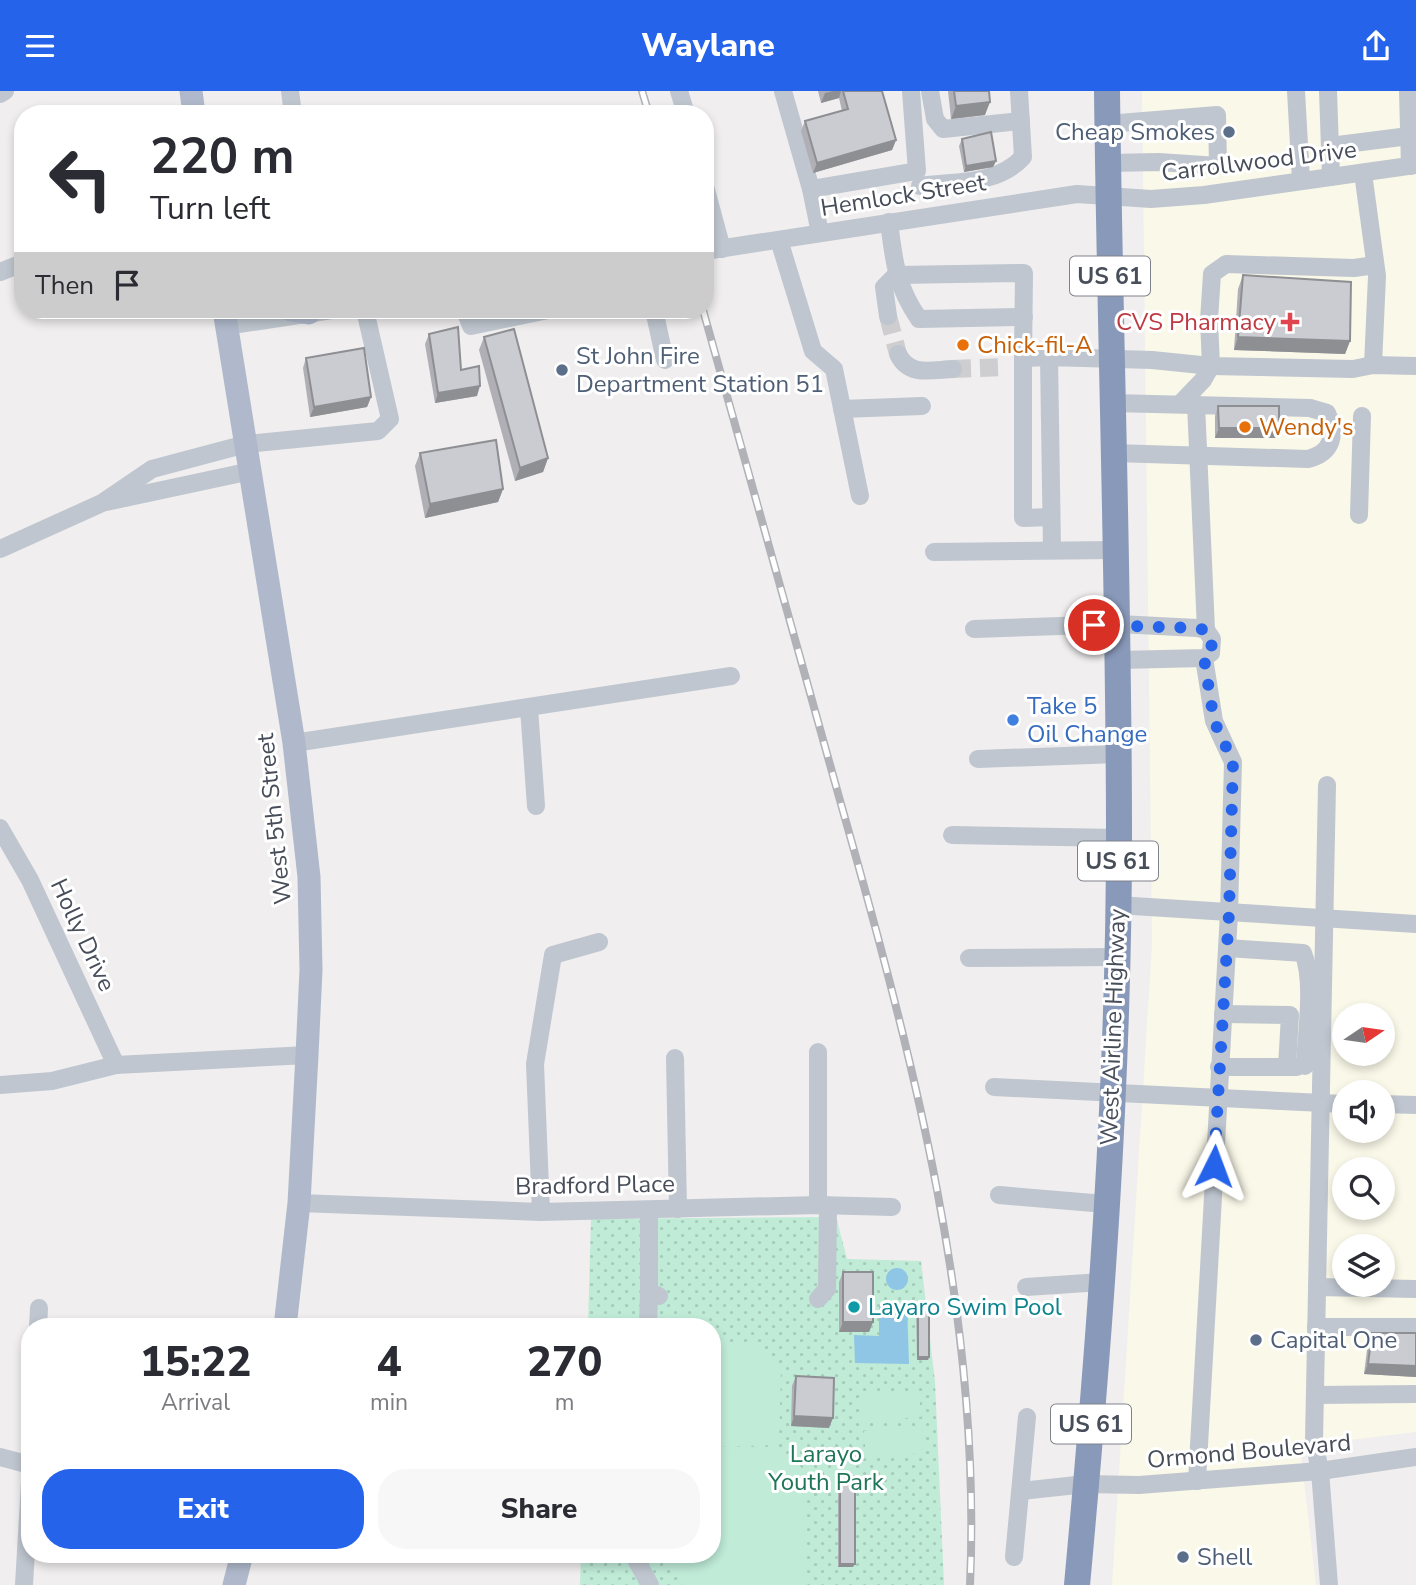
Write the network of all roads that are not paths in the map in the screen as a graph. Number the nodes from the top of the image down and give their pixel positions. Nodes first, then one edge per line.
1 (5, 91) edge
2 (783, 91) edge
3 (911, 91) edge
4 (930, 91) edge
5 (1019, 91) edge
6 (1107, 91) edge
7 (1296, 91) edge
8 (1328, 91) edge
9 (1408, 91) edge
10 (0, 94) edge
11 (1021, 121) junction
12 (1107, 124) junction
13 (1409, 136) junction
14 (1330, 146) junction
15 (1108, 163) junction
16 (1413, 166) edge
17 (1363, 173) junction
18 (1331, 177) junction
19 (918, 178) junction
20 (1301, 180) junction
21 (811, 190) junction
22 (1108, 194) junction
23 (925, 217) junction
24 (889, 222) junction
25 (820, 233) junction
26 (779, 240) junction
27 (714, 250) edge
28 (1376, 265) junction
29 (896, 275) junction
30 (888, 316) tunnel mouth
31 (1024, 317) junction
32 (225, 319) edge
33 (367, 319) edge
34 (468, 319) edge
35 (505, 319) edge
36 (656, 319) edge
37 (898, 354) tunnel mouth
38 (1049, 357) junction
39 (1023, 358) junction
40 (1112, 358) junction
41 (665, 360) dead end
42 (1373, 365) junction
43 (1211, 366) junction
44 (1416, 366) edge
45 (1007, 367) tunnel mouth
46 (954, 369) tunnel mouth
47 (1113, 403) junction
48 (1188, 403) junction
49 (922, 406) dead end
50 (1225, 406) junction
51 (842, 409) junction
52 (1362, 416) dead end
53 (246, 444) junction
54 (1114, 453) junction
55 (1196, 456) junction
56 (251, 471) junction
57 (860, 496) dead end
58 (102, 503) junction
59 (1359, 515) dead end
60 (1051, 517) junction
61 (0, 549) edge
62 (1117, 549) junction
63 (1052, 551) junction
64 (934, 552) dead end
65 (1119, 624) junction
66 (974, 629) dead end
67 (1206, 630) junction
68 (1204, 658) junction
69 (1119, 660) junction
70 (731, 675) dead end
71 (529, 708) junction
72 (294, 743) junction
73 (1118, 754) junction
74 (978, 759) dead end
75 (1327, 785) dead end
76 (536, 806) dead end
77 (0, 828) edge
78 (952, 835) dead end
79 (1119, 838) junction
80 (1117, 905) junction
81 (1229, 913) junction
82 (1324, 921) junction
83 (1416, 924) edge
84 (599, 942) dead end
85 (1227, 948) junction
86 (1116, 957) junction
87 (969, 958) dead end
88 (1223, 1013) junction
89 (818, 1052) dead end
90 (307, 1055) junction
91 (675, 1058) dead end
92 (116, 1065) junction
93 (1219, 1067) junction
94 (1304, 1067) junction
95 (0, 1085) edge
96 (994, 1087) dead end
97 (1113, 1092) junction
98 (1217, 1096) junction
99 (1321, 1103) junction
100 (1332, 1103) edge
101 (1395, 1104) edge
102 (1416, 1105) edge
103 (999, 1195) dead end
104 (299, 1203) junction
105 (1105, 1204) junction
106 (823, 1205) junction
107 (892, 1207) dead end
108 (678, 1209) junction
109 (649, 1210) junction
110 (541, 1212) junction
111 (1102, 1282) junction
112 (1026, 1287) dead end
113 (1317, 1287) junction
114 (1416, 1289) edge
115 (818, 1299) dead end
116 (40, 1308) dead end
117 (39, 1318) edge
118 (286, 1318) edge
119 (650, 1318) edge
120 (1316, 1327) junction
121 (1416, 1327) edge
122 (1416, 1394) edge
123 (1315, 1395) junction
124 (1027, 1417) dead end
125 (0, 1457) edge
126 (1416, 1457) edge
127 (21, 1463) edge
128 (1320, 1471) junction
129 (1197, 1481) junction
130 (1086, 1484) junction
131 (1021, 1491) junction
132 (1014, 1557) dead end
133 (25, 1563) edge
134 (240, 1563) edge
135 (638, 1563) edge
136 (24, 1585) edge
137 (234, 1585) edge
138 (650, 1585) edge
139 (1077, 1585) edge
140 (1329, 1585) edge

1 - 10 street
2 - 21 street
3 - 19 street
4 - 11 street
5 - 11 street
6 - 12 highway, West Airline Highway / US 61
7 - 20 street
8 - 14 street
9 - 13 street
11 - 19 street
12 - 15 highway, West Airline Highway / US 61
12 - 15 street
13 - 14 street
13 - 16 street
14 - 18 street
15 - 22 highway, West Airline Highway / US 61
16 - 17 street, Carrollwood Drive
17 - 18 street, Carrollwood Drive
17 - 28 street
18 - 20 street, Carrollwood Drive
19 - 21 street
19 - 23 street
20 - 22 street, Carrollwood Drive
21 - 25 street
22 - 23 street, Hemlock Street
22 - 40 highway, West Airline Highway / US 61
23 - 24 street, Hemlock Street
24 - 25 street, Hemlock Street
24 - 29 street
25 - 26 street, Hemlock Street
26 - 27 street, Hemlock Street
26 - 51 street
28 - 42 street
28 - 43 street
29 - 30 street
29 - 31 street
29 - 31 street
31 - 39 street
32 - 53 main road, West 5th Street
33 - 53 street
34 - 35 street
36 - 41 street
37 - 46 street
38 - 39 street
38 - 40 street
38 - 60 street
39 - 45 street
39 - 60 street
40 - 43 street
40 - 47 highway, West Airline Highway / US 61
42 - 43 street
42 - 44 street
43 - 48 street
43 - 50 street
47 - 48 street
47 - 54 highway, West Airline Highway / US 61
48 - 50 street
48 - 55 street
49 - 51 street
50 - 55 street
51 - 57 street
52 - 59 street
53 - 56 main road, West 5th Street
53 - 58 street
54 - 55 street
54 - 62 highway, West Airline Highway / US 61
55 - 67 street
56 - 58 street
56 - 72 main road, West 5th Street
58 - 61 street
60 - 63 street
62 - 63 street
62 - 65 highway, West Airline Highway / US 61
63 - 64 street
65 - 66 street
65 - 67 street
65 - 69 highway, West Airline Highway / US 61
67 - 68 street
68 - 69 street
68 - 81 street
69 - 73 highway, West Airline Highway / US 61
70 - 71 street
71 - 72 street
71 - 76 street
72 - 90 main road, West 5th Street
73 - 74 street
73 - 79 highway, West Airline Highway / US 61
75 - 82 street
77 - 92 street, Holly Drive
78 - 79 street
79 - 80 highway, West Airline Highway / US 61
80 - 81 street
80 - 86 highway, West Airline Highway / US 61
81 - 82 street
81 - 85 street
82 - 83 street
82 - 94 street
84 - 110 street
85 - 88 street
85 - 94 street
86 - 87 street
86 - 97 highway, West Airline Highway / US 61
88 - 93 street
88 - 94 street
89 - 106 street
90 - 92 street
90 - 104 main road, West 5th Street
91 - 108 street
92 - 95 street
93 - 94 street
93 - 98 street
94 - 99 street
96 - 97 street
97 - 98 street
97 - 105 highway, West Airline Highway / US 61
98 - 99 street
98 - 129 street
99 - 100 street
99 - 113 street
101 - 102 street
103 - 105 street
104 - 110 street, Bradford Place
104 - 118 main road, West 5th Street
105 - 111 highway, West Airline Highway / US 61
106 - 107 street, Bradford Place
106 - 108 street, Bradford Place
106 - 115 street
108 - 109 street, Bradford Place
109 - 110 street, Bradford Place
109 - 119 street
111 - 112 street
111 - 130 highway, West Airline Highway / US 61
113 - 114 street
113 - 120 street
116 - 117 street
120 - 121 street
120 - 123 street
122 - 123 street
123 - 128 street
124 - 131 street
125 - 127 street
126 - 128 street, Ormond Boulevard
128 - 129 street, Ormond Boulevard
128 - 140 street
129 - 130 street, Ormond Boulevard
130 - 131 street, Ormond Boulevard
130 - 139 highway, West Airline Highway / US 61
131 - 132 street
133 - 136 street
134 - 137 main road
135 - 138 street

